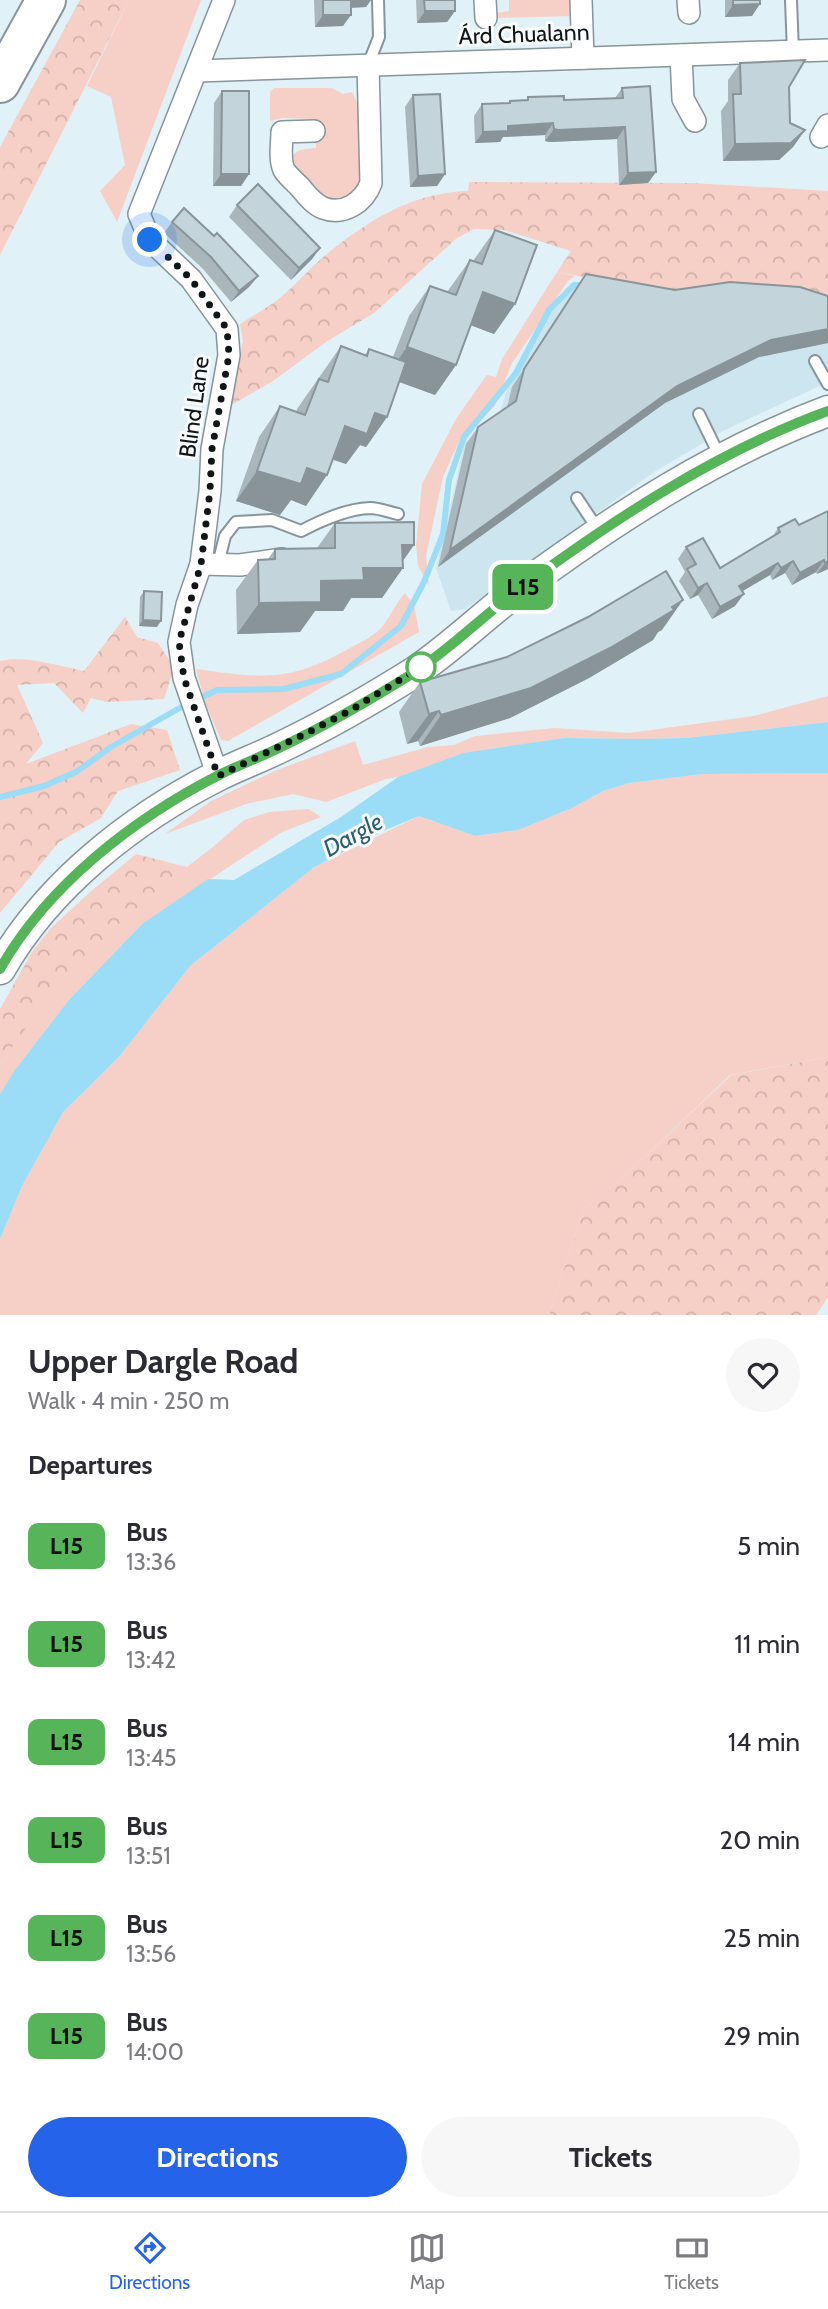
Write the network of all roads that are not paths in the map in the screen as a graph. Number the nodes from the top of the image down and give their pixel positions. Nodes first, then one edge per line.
1 (46, 0) edge
2 (224, 0) edge
3 (378, 0) edge
4 (581, 0) edge
5 (791, 0) edge
6 (828, 50) edge
7 (793, 52) junction
8 (681, 55) junction
9 (583, 58) junction
10 (368, 65) junction
11 (197, 71) junction
12 (0, 83) edge
13 (695, 121) dead end
14 (314, 131) dead end
15 (815, 361) dead end
16 (828, 384) edge
17 (828, 411) edge
18 (699, 414) dead end
19 (721, 460) junction
20 (577, 498) dead end
21 (398, 514) dead end
22 (600, 532) junction
23 (294, 558) edge
24 (209, 564) junction
25 (218, 776) junction
26 (0, 969) edge

1 - 12 highway
2 - 11 street, Blind Lane
3 - 10 lane
4 - 9 street
5 - 7 lane
6 - 7 street, Árd Chualann
7 - 8 street, Árd Chualann
8 - 9 street, Árd Chualann
8 - 13 street
9 - 10 street, Árd Chualann
10 - 11 street, Árd Chualann
10 - 14 street
11 - 24 street, Blind Lane
15 - 16 lane
17 - 19 main road
18 - 19 lane
19 - 22 main road
20 - 22 lane
21 - 24 lane
22 - 25 main road
23 - 24 street
24 - 25 street, Blind Lane
25 - 26 main road

